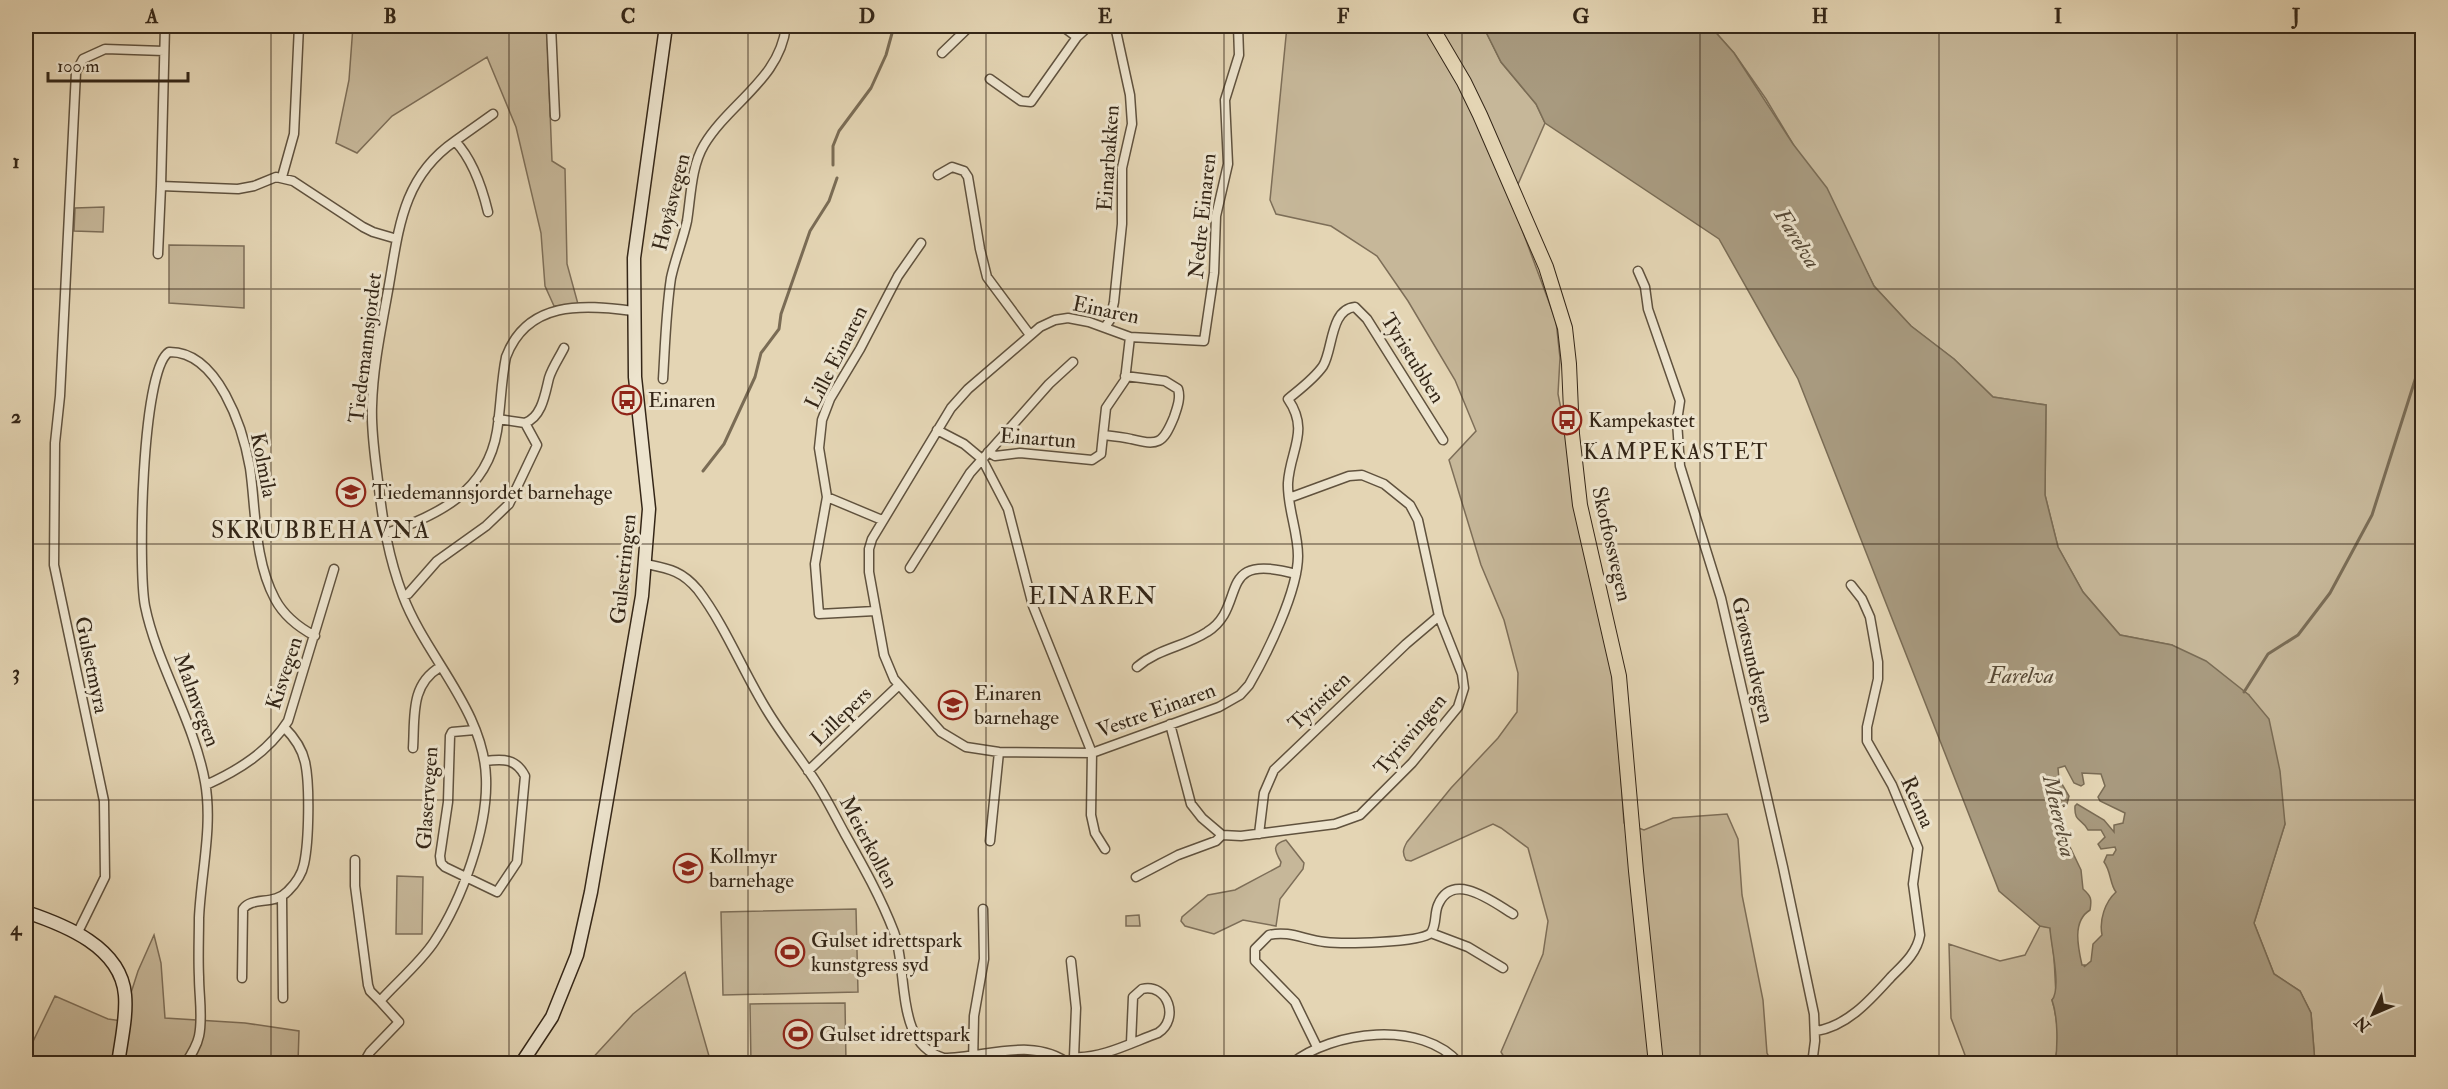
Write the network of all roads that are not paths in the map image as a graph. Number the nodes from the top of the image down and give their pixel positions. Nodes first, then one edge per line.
1 (165, 26) edge
2 (299, 26) edge
3 (551, 26) edge
4 (666, 26) edge
5 (786, 26) edge
6 (970, 26) edge
7 (1062, 26) edge
8 (1089, 26) edge
9 (1115, 26) edge
10 (1238, 26) edge
11 (1431, 26) edge
12 (1077, 37) junction
13 (164, 51) junction
14 (942, 53) dead end
15 (990, 79) dead end
16 (493, 114) dead end
17 (555, 116) dead end
18 (455, 141) junction
19 (938, 175) dead end
20 (282, 177) junction
21 (161, 186) junction
22 (488, 212) dead end
23 (397, 239) junction
24 (921, 243) dead end
25 (158, 254) dead end
26 (1638, 270) dead end
27 (633, 311) junction
28 (1105, 327) junction
29 (1030, 335) junction
30 (1130, 337) junction
31 (1204, 341) joint
32 (564, 348) dead end
33 (169, 352) joint
34 (1073, 362) dead end
35 (1125, 376) junction
36 (663, 379) dead end
37 (1288, 399) joint
38 (498, 419) junction
39 (525, 423) junction
40 (937, 430) junction
41 (1103, 435) junction
42 (1443, 440) dead end
43 (985, 455) junction
44 (827, 497) junction
45 (1289, 498) junction
46 (882, 520) junction
47 (384, 534) junction
48 (646, 564) junction
49 (910, 568) dead end
50 (334, 569) dead end
51 (1296, 574) junction
52 (1851, 585) dead end
53 (403, 596) junction
54 (875, 611) junction
55 (1439, 616) junction
56 (315, 636) junction
57 (440, 667) junction
58 (1137, 667) dead end
59 (898, 686) junction
60 (1170, 724) junction
61 (284, 727) junction
62 (475, 730) junction
63 (413, 748) dead end
64 (999, 752) junction
65 (1092, 753) junction
66 (485, 761) junction
67 (808, 771) junction
68 (206, 784) junction
69 (1259, 834) junction
70 (1222, 835) junction
71 (990, 841) dead end
72 (1105, 849) dead end
73 (355, 860) dead end
74 (1136, 876) dead end
75 (465, 877) junction
76 (282, 897) junction
77 (983, 909) dead end
78 (26, 912) edge
79 (1513, 914) dead end
80 (1431, 933) junction
81 (77, 934) junction
82 (1071, 961) dead end
83 (1503, 968) dead end
84 (242, 978) dead end
85 (283, 998) dead end
86 (380, 1001) junction
87 (1816, 1030) junction
88 (1131, 1042) junction
89 (1317, 1047) junction
90 (973, 1060) edge
91 (1071, 1061) edge
92 (118, 1064) edge
93 (185, 1064) edge
94 (363, 1064) edge
95 (521, 1064) edge
96 (1291, 1064) edge
97 (1460, 1064) edge
98 (1656, 1064) edge
99 (1812, 1064) edge

1 - 13 street
2 - 20 street
3 - 17 street
4 - 27 street, Gulsetringen
5 - 36 street, Høyåsvegen
6 - 14 street
7 - 12 street
8 - 12 street
9 - 28 street, Einarbakken
10 - 31 street, Nedre Einaren
11 - 98 main road, Skotfossvegen
12 - 15 street
13 - 21 street
13 - 81 street, Gulsetmyra
16 - 18 street, Tiedemannsjordet
18 - 22 street
18 - 23 street, Tiedemannsjordet
19 - 29 street
20 - 21 street
20 - 23 street
21 - 25 street
23 - 47 street, Tiedemannsjordet
24 - 44 street, Lille Einaren
26 - 87 street, Grøtsundvegen
27 - 38 street
27 - 48 street, Gulsetringen
28 - 29 street, Einaren
28 - 30 street, Einaren
29 - 40 street, Einaren
30 - 31 street, Einaren
30 - 35 street, Einartun
32 - 39 street
33 - 56 street, Kolmila
33 - 68 street, Malmvegen
34 - 43 street
35 - 41 street, Einartun
35 - 41 street, Einartun
37 - 42 street, Tyristubben
37 - 45 street, Vestre Einaren
38 - 39 street
38 - 47 street
39 - 53 street
40 - 43 street
40 - 46 street, Einaren
41 - 43 street, Einartun
43 - 49 street
43 - 65 street
44 - 46 street
44 - 54 street, Lille Einaren
45 - 51 street, Vestre Einaren
45 - 55 street, Tyrisvingen
46 - 54 street, Einaren
47 - 53 street
48 - 67 street, Meierkollen
48 - 95 street, Gulsetringen
50 - 56 street, Kisvegen
51 - 58 street
51 - 60 street, Vestre Einaren
52 - 87 street, Renna
53 - 57 street
54 - 59 street, Einaren
55 - 69 street, Tyristien
55 - 69 street, Tyrisvingen
56 - 61 street, Kisvegen
57 - 62 street
57 - 63 street, Glaservegen
59 - 64 street, Einaren
59 - 67 street, Lillepers
60 - 65 street, Vestre Einaren
60 - 70 street
61 - 68 street, Kisvegen
61 - 76 street
62 - 66 street
62 - 75 street, Glaservegen
64 - 65 street, Einaren
64 - 71 street
65 - 72 street
66 - 75 street
66 - 75 street, Glaservegen
67 - 90 street, Meierkollen
68 - 93 street, Malmvegen
69 - 70 street, Tyrisvingen
70 - 74 street
73 - 86 street
75 - 86 street
76 - 84 street
76 - 85 street
77 - 90 street
78 - 81 street
79 - 80 street
80 - 83 street
80 - 89 street
81 - 92 street
82 - 91 street
86 - 94 street
87 - 99 street, Grøtsundvegen
88 - 88 street
88 - 91 street
89 - 96 street
89 - 97 street
90 - 91 street, Meierkollen

